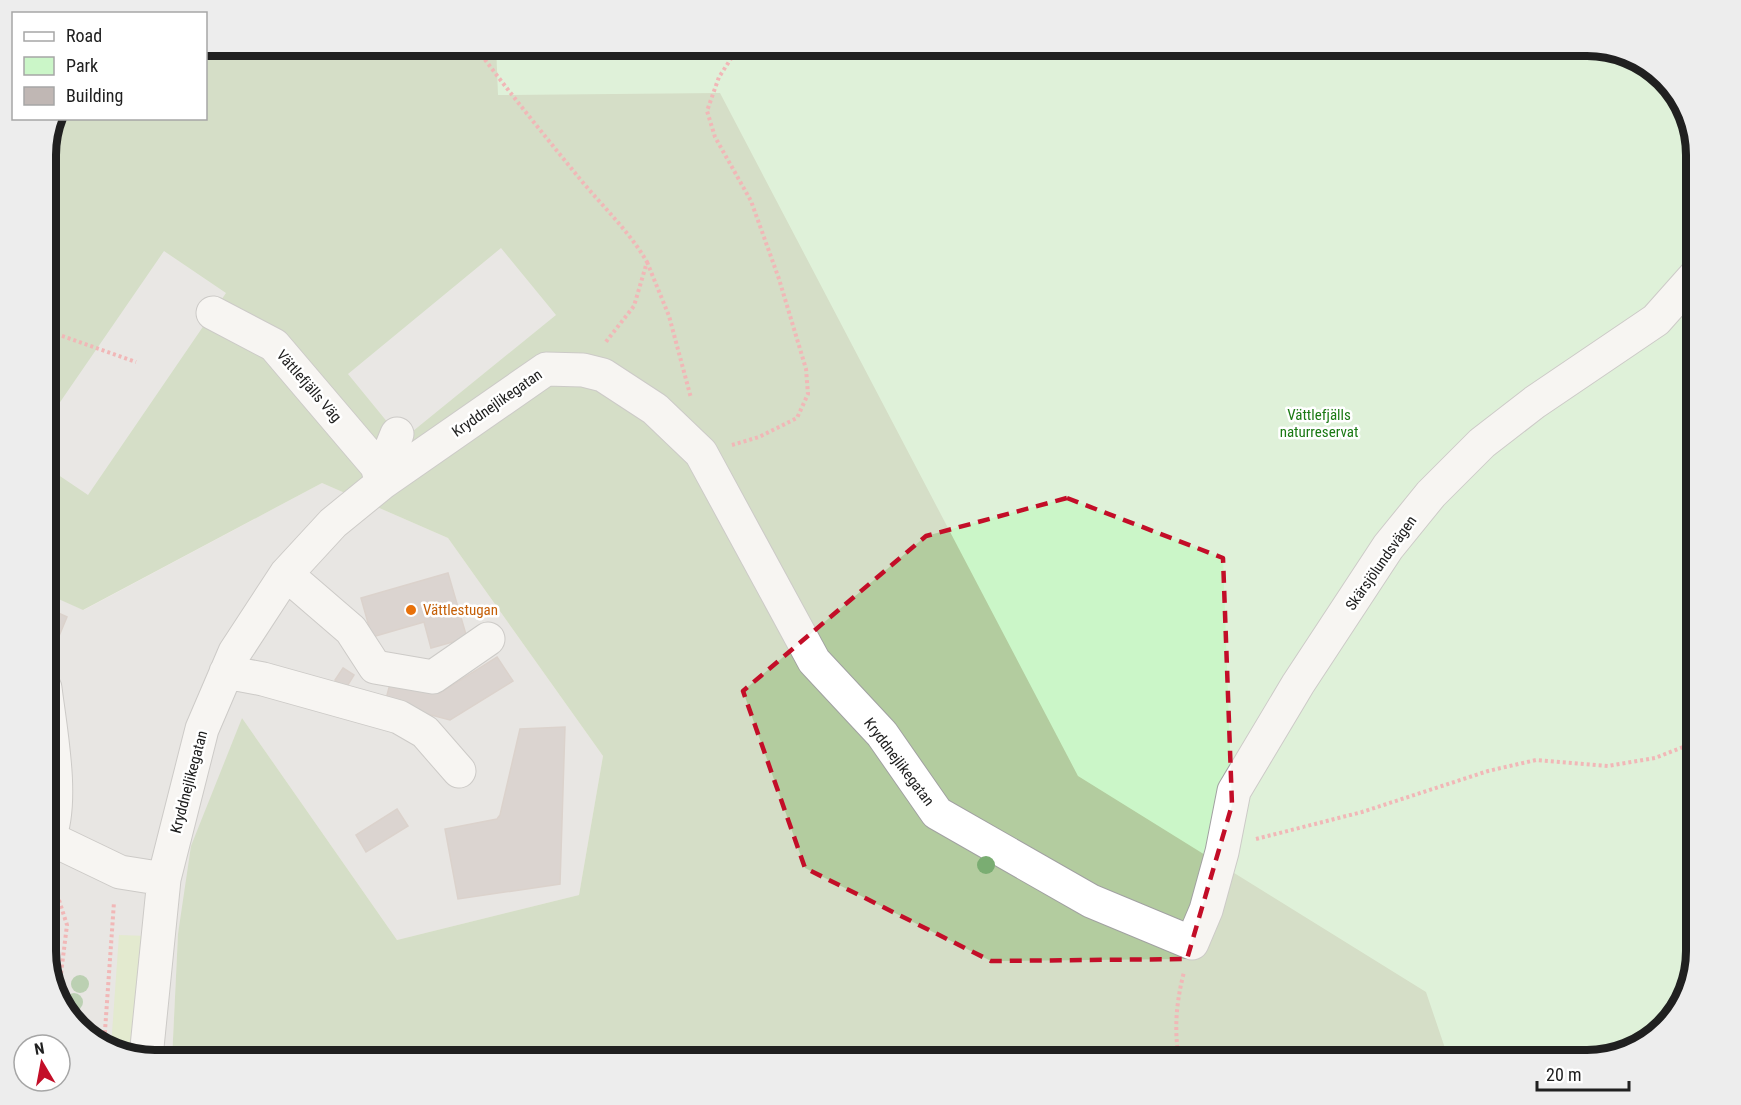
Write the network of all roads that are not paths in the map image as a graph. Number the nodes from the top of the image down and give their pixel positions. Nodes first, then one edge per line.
1 (1686, 286) edge
2 (213, 313) dead end
3 (397, 434) dead end
4 (380, 474) junction
5 (286, 574) junction
6 (488, 639) dead end
7 (226, 672) junction
8 (459, 771) dead end
9 (56, 841) edge
10 (164, 879) junction
11 (1192, 943) joint
12 (147, 1049) edge

1 - 11 street, Skärsjölundsvägen
2 - 4 street, Vättlefjälls Väg
3 - 4 street
4 - 5 street, Kryddnejlikegatan
4 - 11 street, Kryddnejlikegatan
5 - 6 street
5 - 7 street, Kryddnejlikegatan
7 - 8 street
7 - 10 street, Kryddnejlikegatan
9 - 10 street
10 - 12 street, Kryddnejlikegatan

